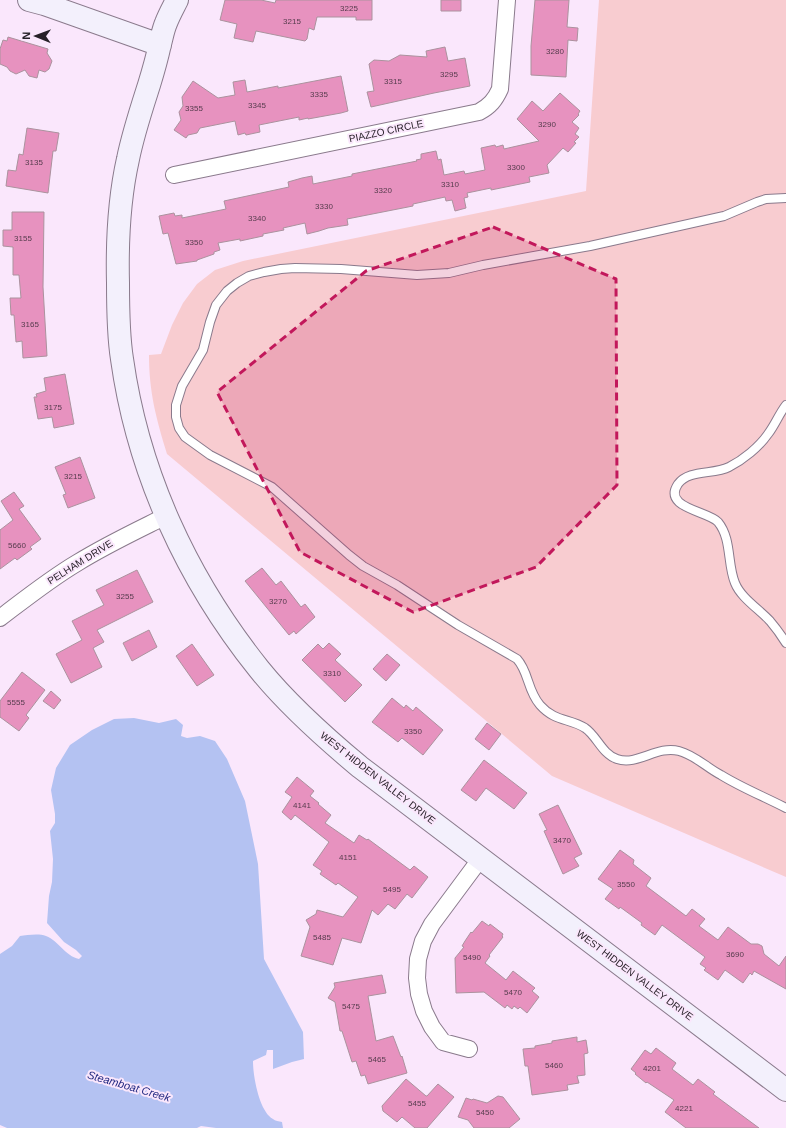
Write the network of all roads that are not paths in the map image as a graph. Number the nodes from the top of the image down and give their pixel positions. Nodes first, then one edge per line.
1 (29, 0) edge
2 (177, 0) edge
3 (507, 0) edge
4 (160, 45) junction
5 (174, 175) dead end
6 (786, 198) edge
7 (786, 405) edge
8 (166, 516) junction
9 (0, 618) edge
10 (786, 643) edge
11 (786, 808) edge
12 (481, 858) junction
13 (469, 1049) dead end
14 (786, 1090) edge

1 - 4 street
2 - 4 street, WEST HIDDEN VALLEY DRIVE
3 - 5 street, PIAZZO CIRCLE
4 - 8 street, WEST HIDDEN VALLEY DRIVE
6 - 11 lane
7 - 10 lane
8 - 9 street, PELHAM DRIVE
8 - 12 street, WEST HIDDEN VALLEY DRIVE
12 - 13 street
12 - 14 street, WEST HIDDEN VALLEY DRIVE

